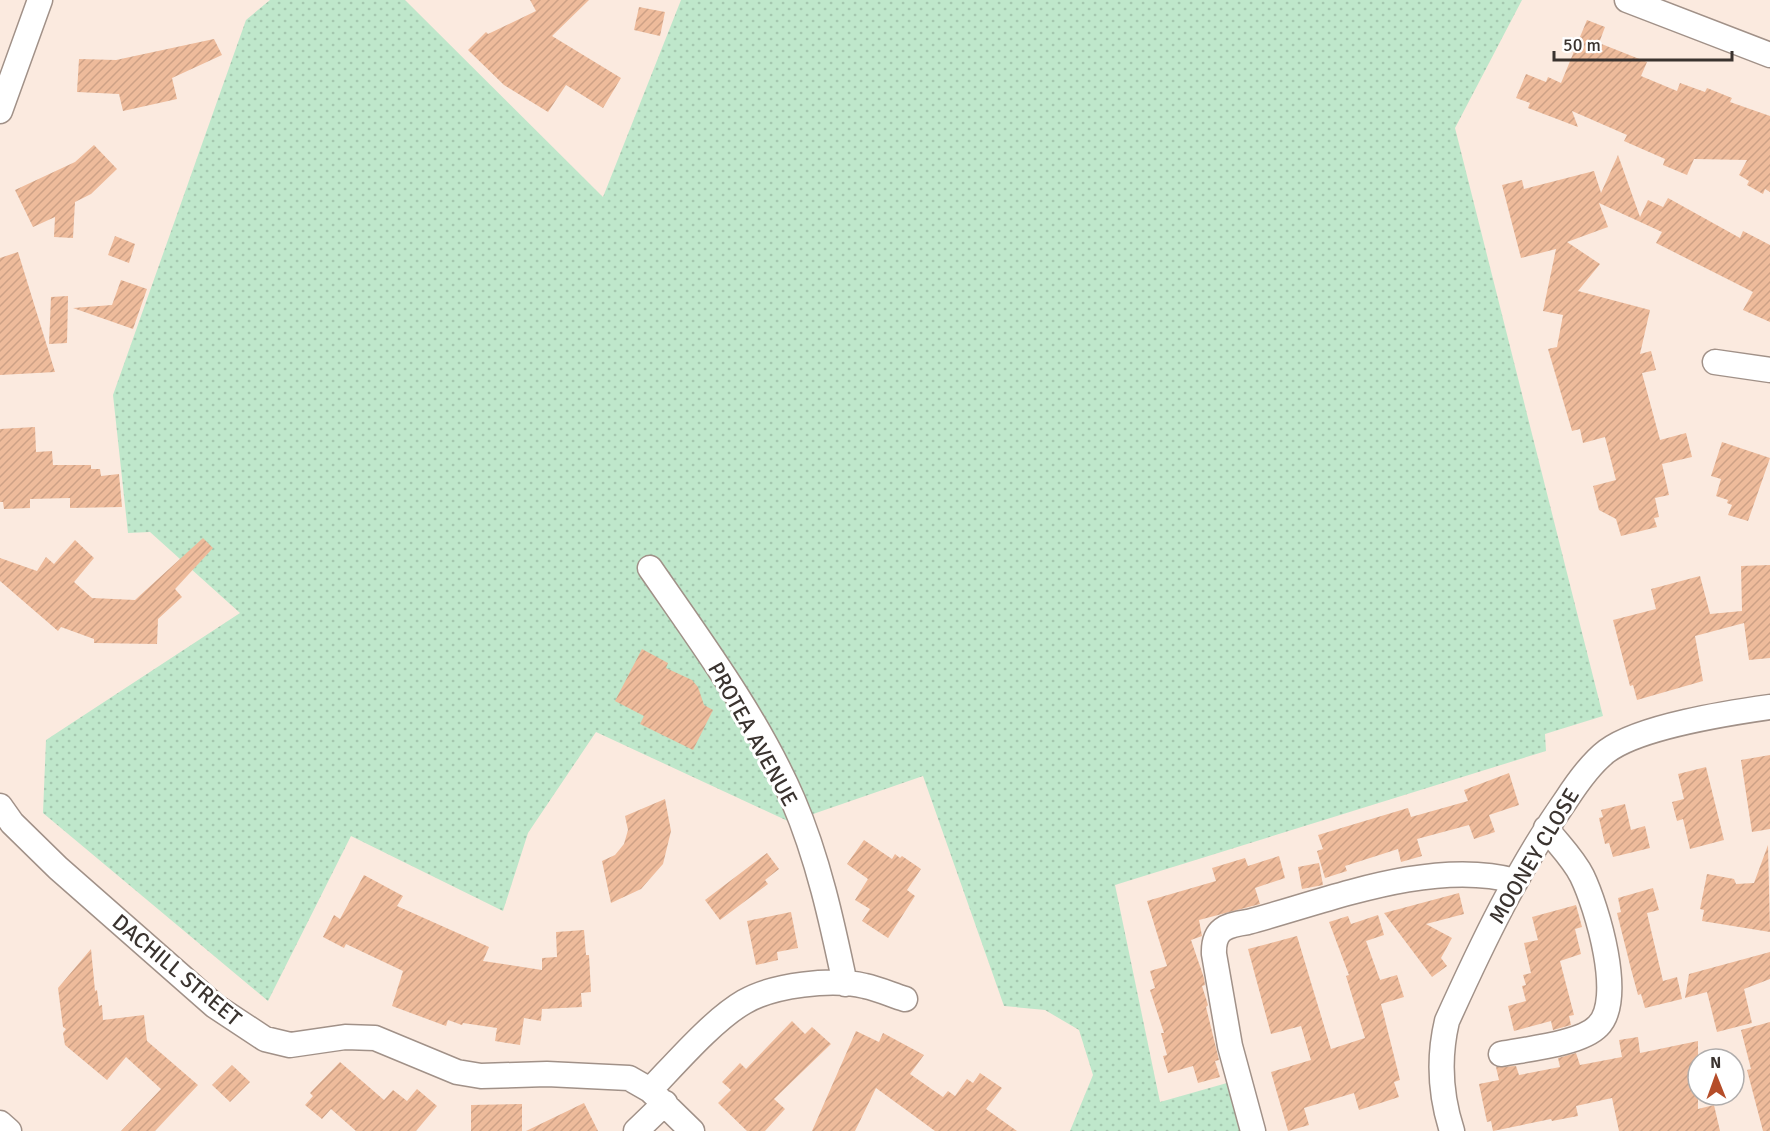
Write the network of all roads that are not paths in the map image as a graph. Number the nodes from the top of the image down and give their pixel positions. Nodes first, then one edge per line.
1 (40, 0) edge
2 (1627, 0) edge
3 (1770, 55) edge
4 (0, 111) edge
5 (1715, 362) dead end
6 (1770, 370) edge
7 (650, 568) dead end
8 (1770, 706) edge
9 (0, 806) edge
10 (1546, 828) junction
11 (1516, 881) junction
12 (845, 984) junction
13 (905, 999) dead end
14 (1501, 1054) dead end
15 (657, 1096) junction
16 (0, 1123) edge
17 (9, 1131) edge
18 (636, 1131) edge
19 (692, 1131) edge
20 (1253, 1131) edge
21 (1452, 1131) edge

1 - 4 street
2 - 3 street
5 - 6 street
7 - 12 street, PROTEA AVENUE
8 - 10 street, MOONEY CLOSE
9 - 15 street, DACHILL STREET
10 - 11 street, MOONEY CLOSE
10 - 14 street
11 - 20 street
11 - 21 street, MOONEY CLOSE
12 - 13 street
12 - 15 street
15 - 18 street
15 - 19 street
16 - 17 street

